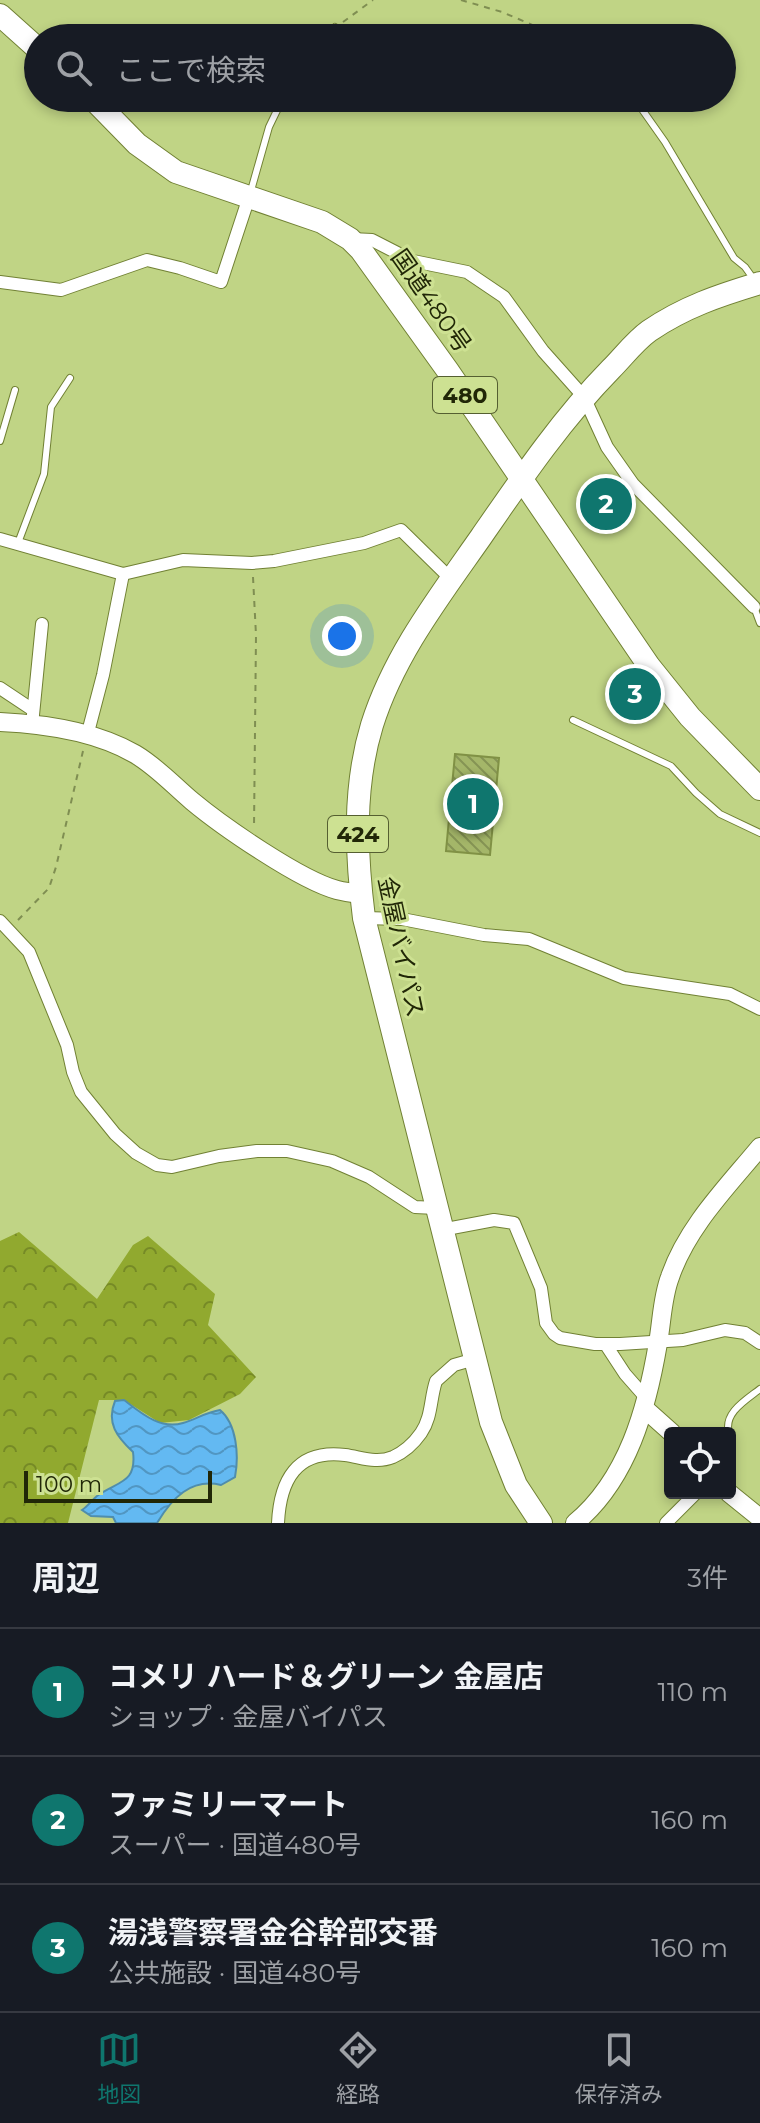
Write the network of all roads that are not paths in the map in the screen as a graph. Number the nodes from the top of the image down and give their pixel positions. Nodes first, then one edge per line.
1 (0, 15) edge
2 (24, 36) edge
3 (106, 112) edge
4 (276, 112) edge
5 (644, 112) edge
6 (249, 197) junction
7 (350, 239) junction
8 (0, 282) edge
9 (758, 284) edge
10 (70, 378) dead end
11 (15, 390) dead end
12 (584, 397) junction
13 (0, 441) edge
14 (522, 478) junction
15 (0, 539) edge
16 (17, 544) junction
17 (123, 574) junction
18 (451, 579) junction
19 (754, 607) joint
20 (760, 623) edge
21 (42, 624) dead end
22 (0, 688) edge
23 (33, 718) junction
24 (573, 720) dead end
25 (0, 722) edge
26 (87, 736) junction
27 (760, 789) edge
28 (760, 833) edge
29 (361, 894) junction
30 (364, 918) junction
31 (4, 925) edge
32 (760, 1009) edge
33 (760, 1147) edge
34 (436, 1208) junction
35 (441, 1230) junction
36 (659, 1340) junction
37 (760, 1343) edge
38 (606, 1345) junction
39 (475, 1359) junction
40 (760, 1389) edge
41 (646, 1403) junction
42 (667, 1427) edge
43 (728, 1427) edge
44 (690, 1499) edge
45 (736, 1499) edge
46 (760, 1518) edge
47 (278, 1523) edge
48 (541, 1523) edge
49 (575, 1523) edge
50 (666, 1523) edge

1 - 2 highway
3 - 6 highway, 国道480号 / 480
4 - 6 lane
5 - 9 lane
6 - 7 highway, 国道480号 / 480
6 - 8 street
7 - 12 street
7 - 14 highway, 国道480号 / 480
9 - 12 highway, 金屋バイパス / 424
10 - 16 lane
11 - 13 lane
12 - 14 highway, 金屋バイパス / 424
12 - 19 street
14 - 18 highway, 金屋バイパス / 424
14 - 27 highway, 国道480号 / 480
15 - 16 street
16 - 17 street
17 - 18 street
17 - 26 street
18 - 29 highway, 金屋バイパス / 424
19 - 20 lane
21 - 23 street
22 - 23 street
23 - 25 street
23 - 26 street
24 - 28 lane
26 - 29 street
29 - 30 highway, 金屋バイパス / 424
30 - 32 street
30 - 34 highway, 金屋バイパス / 424
31 - 34 street
33 - 36 street
34 - 35 highway, 金屋バイパス / 424
35 - 38 street
35 - 39 highway, 金屋バイパス / 424
36 - 37 street
36 - 38 street
36 - 41 street
38 - 41 street
39 - 47 street
39 - 48 highway, 金屋バイパス / 424
40 - 43 lane
41 - 42 street
41 - 49 street
44 - 50 street
45 - 46 street

